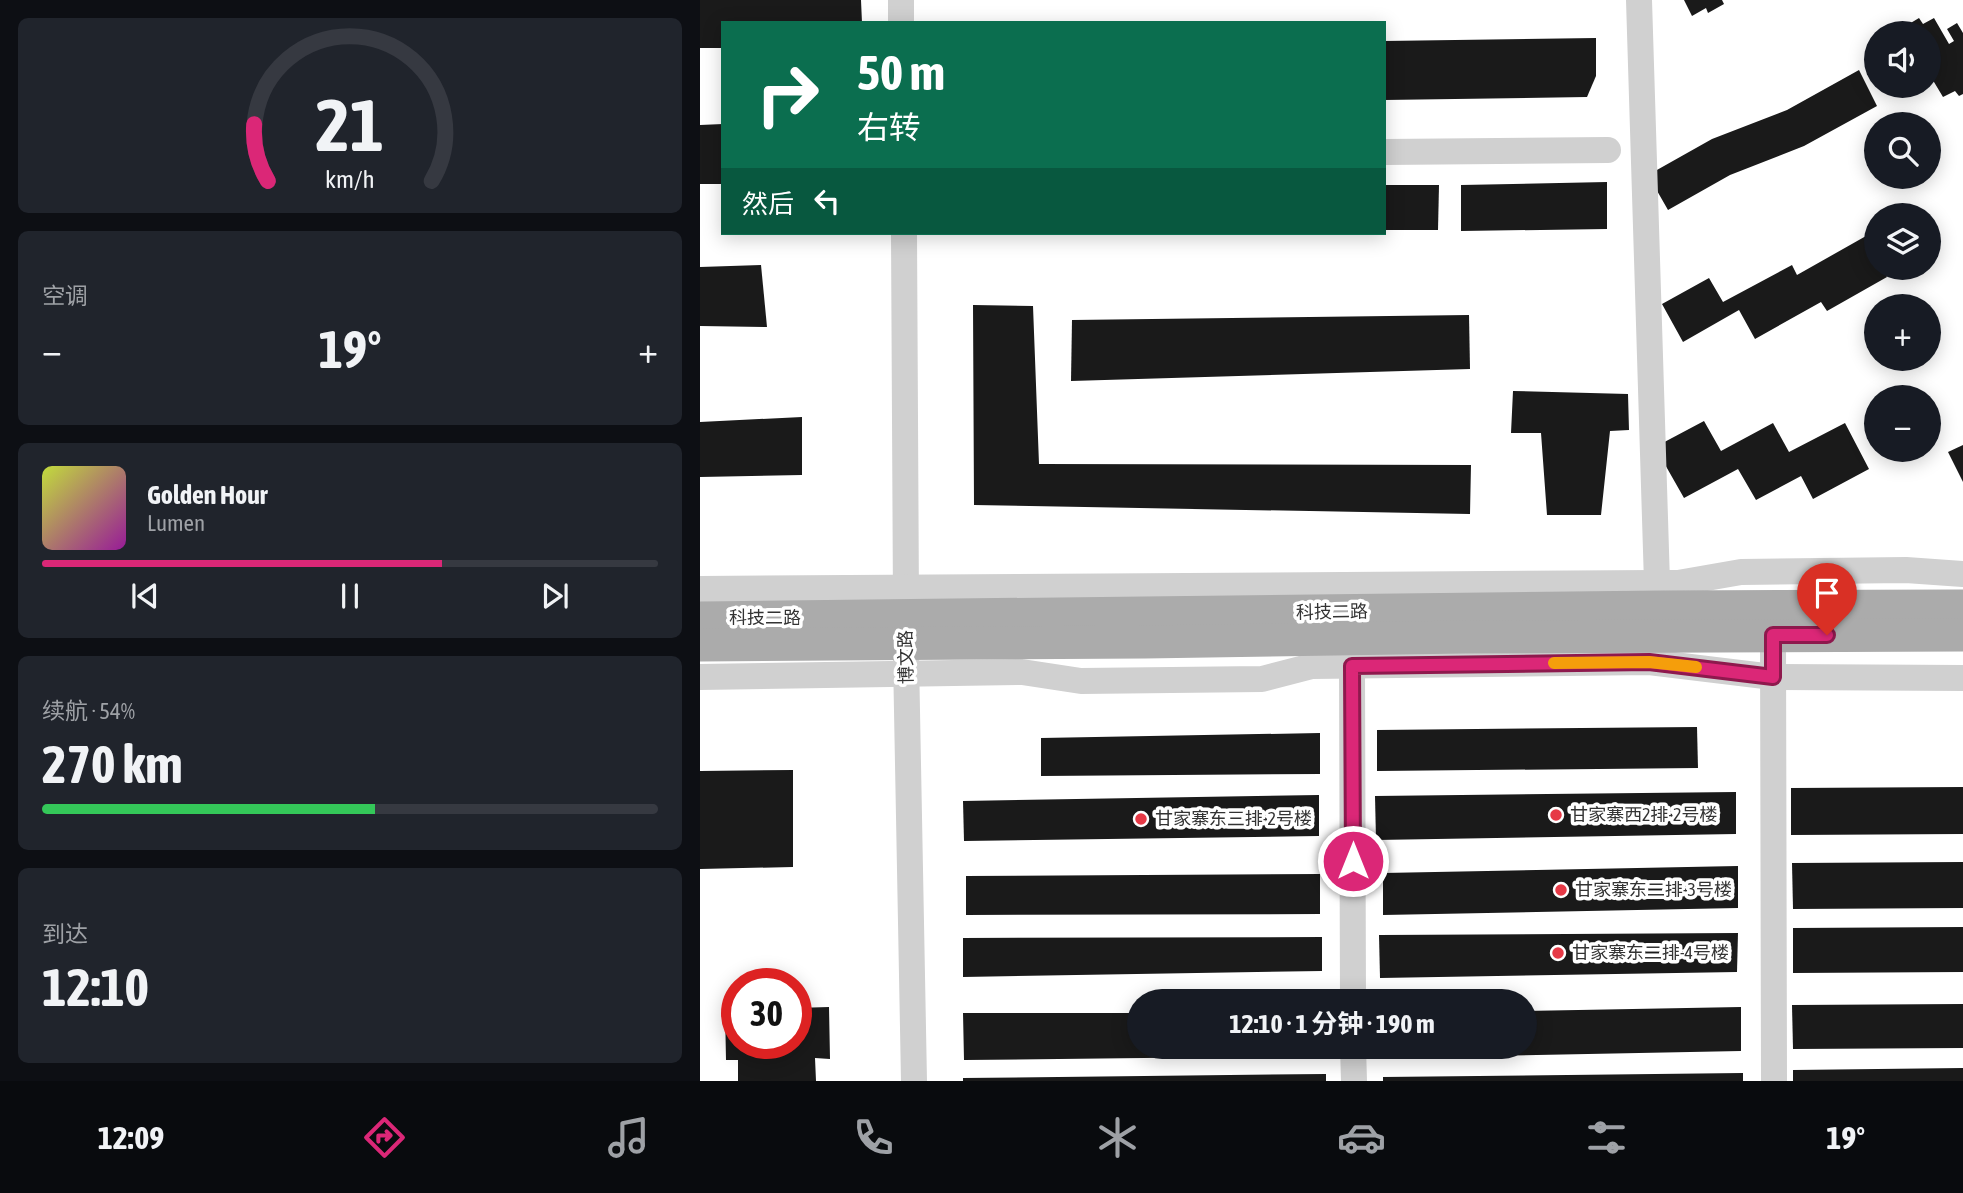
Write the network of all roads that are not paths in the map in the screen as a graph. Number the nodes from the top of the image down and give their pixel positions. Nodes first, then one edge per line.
1 (901, 0) edge
2 (1639, 0) edge
3 (901, 21) edge
4 (1608, 150) dead end
5 (1386, 152) edge
6 (904, 235) edge
7 (1963, 574) edge
8 (1657, 583) junction
9 (700, 589) edge
10 (1963, 606) edge
11 (700, 618) edge
12 (906, 630) junction
13 (1773, 635) junction
14 (1963, 635) edge
15 (700, 645) edge
16 (1352, 666) junction
17 (700, 677) edge
18 (1773, 677) junction
19 (1963, 678) edge
20 (1353, 989) edge
21 (1353, 1059) edge
22 (914, 1081) edge
23 (1353, 1081) edge
24 (1774, 1081) edge

1 - 3 street
2 - 8 street
4 - 5 street
6 - 12 street, 博文路
7 - 8 street
8 - 12 street
9 - 12 street
10 - 12 main road, 科技二路
11 - 12 main road, 科技二路
12 - 13 main road, 科技二路
12 - 15 main road, 科技二路
12 - 16 street
12 - 17 street
12 - 22 street, 博文路
13 - 14 main road, 科技二路
13 - 18 street
16 - 18 street
16 - 20 street
18 - 19 street
18 - 24 street
21 - 23 street

